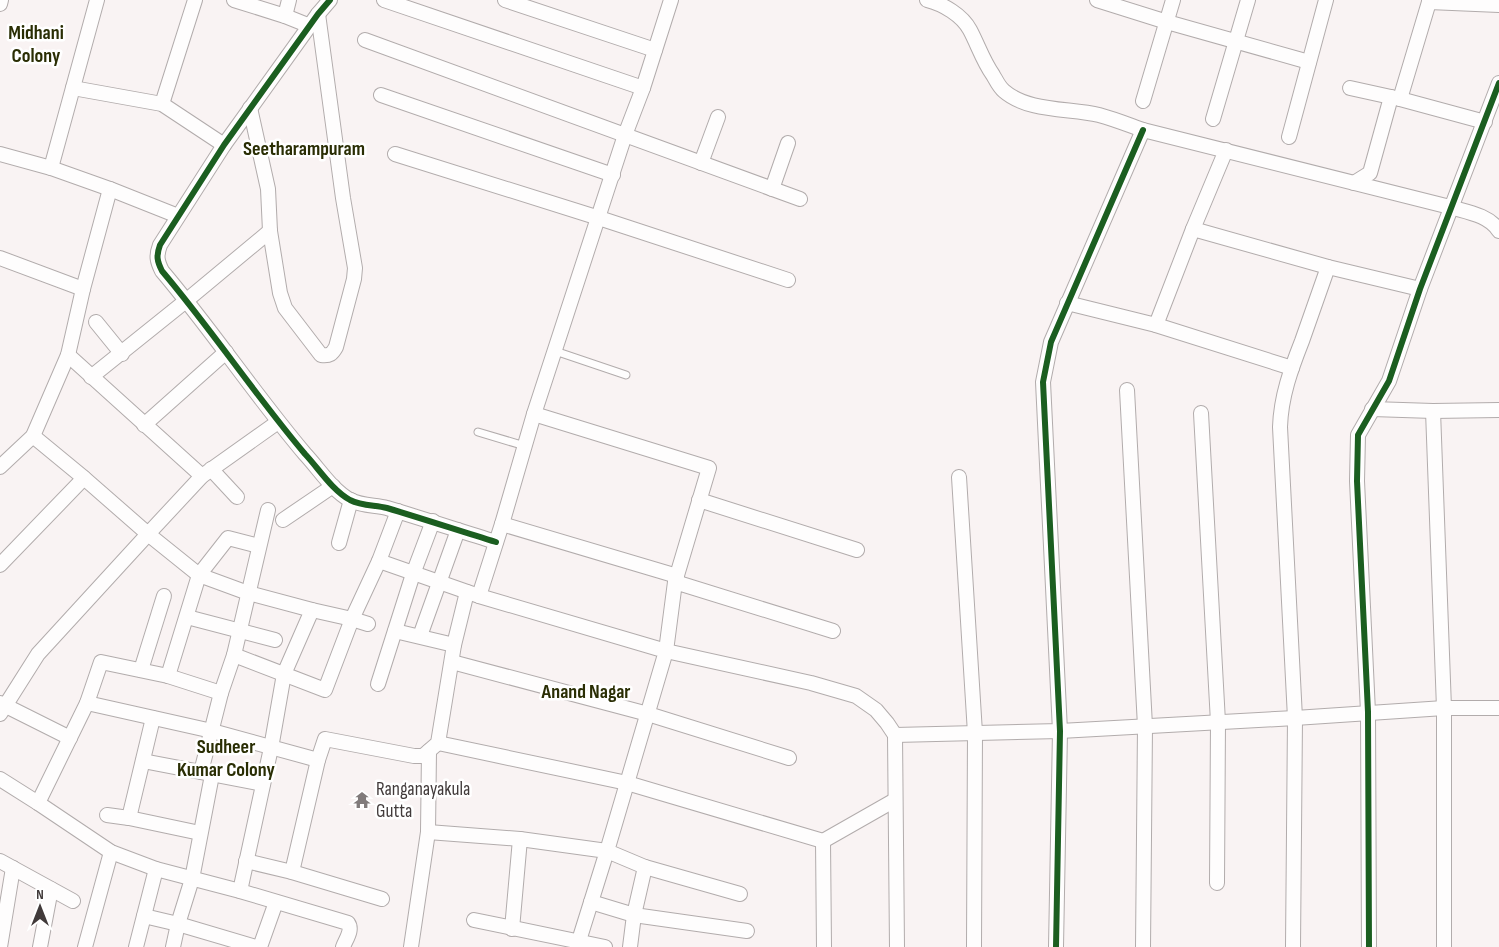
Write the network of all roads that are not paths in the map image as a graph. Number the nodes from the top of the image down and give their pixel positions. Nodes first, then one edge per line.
1 (1, 0) edge
2 (97, 0) edge
3 (195, 0) edge
4 (234, 0) edge
5 (289, 0) edge
6 (330, 0) edge
7 (384, 0) edge
8 (505, 0) edge
9 (671, 0) edge
10 (927, 0) edge
11 (1098, 0) edge
12 (1173, 0) edge
13 (1248, 0) edge
14 (1326, 0) edge
15 (1429, 1) edge
16 (0, 4) edge
17 (1499, 5) edge
18 (318, 14) junction
19 (285, 16) junction
20 (1167, 22) junction
21 (310, 26) junction
22 (365, 40) dead end
23 (1236, 41) junction
24 (655, 50) junction
25 (1309, 62) junction
26 (1499, 83) edge
27 (72, 88) junction
28 (643, 88) junction
29 (1350, 88) dead end
30 (381, 94) dead end
31 (1396, 98) junction
32 (1144, 101) dead end
33 (162, 104) junction
34 (250, 108) junction
35 (1491, 114) edge
36 (718, 118) dead end
37 (1214, 119) dead end
38 (1143, 130) junction
39 (625, 135) junction
40 (1289, 137) dead end
41 (788, 143) dead end
42 (224, 145) junction
43 (1226, 150) junction
44 (0, 154) edge
45 (395, 154) dead end
46 (701, 163) junction
47 (51, 168) junction
48 (613, 175) junction
49 (1354, 183) junction
50 (110, 189) junction
51 (772, 189) junction
52 (800, 199) dead end
53 (1450, 207) junction
54 (178, 216) junction
55 (599, 218) junction
56 (1193, 229) junction
57 (270, 230) junction
58 (1499, 230) edge
59 (0, 258) edge
60 (1328, 267) junction
61 (788, 280) dead end
62 (84, 289) junction
63 (1420, 289) junction
64 (187, 300) junction
65 (1067, 303) junction
66 (96, 322) dead end
67 (1156, 325) junction
68 (555, 351) junction
69 (226, 352) junction
70 (122, 354) junction
71 (68, 355) junction
72 (1292, 368) junction
73 (626, 375) dead end
74 (91, 377) junction
75 (1127, 390) dead end
76 (1372, 409) junction
77 (1499, 410) edge
78 (1433, 411) junction
79 (1201, 413) dead end
80 (534, 414) junction
81 (278, 422) junction
82 (144, 424) junction
83 (478, 432) dead end
84 (32, 436) junction
85 (525, 446) junction
86 (0, 467) edge
87 (206, 473) junction
88 (959, 477) dead end
89 (84, 478) junction
90 (333, 486) junction
91 (237, 497) dead end
92 (351, 500) junction
93 (699, 500) junction
94 (268, 510) dead end
95 (398, 511) junction
96 (283, 520) dead end
97 (433, 521) junction
98 (502, 524) junction
99 (458, 530) junction
100 (148, 534) junction
101 (496, 542) junction
102 (339, 543) dead end
103 (259, 546) junction
104 (857, 550) dead end
105 (379, 561) junction
106 (0, 564) edge
107 (413, 574) junction
108 (199, 575) junction
109 (676, 579) junction
110 (439, 583) junction
111 (248, 593) junction
112 (473, 594) junction
113 (164, 596) dead end
114 (312, 610) junction
115 (187, 617) junction
116 (352, 619) junction
117 (368, 624) dead end
118 (240, 631) junction
119 (395, 631) junction
120 (833, 631) dead end
121 (420, 636) junction
122 (275, 640) dead end
123 (454, 645) junction
124 (666, 651) junction
125 (234, 655) junction
126 (452, 662) junction
127 (141, 670) junction
128 (284, 674) junction
129 (168, 676) junction
130 (378, 684) dead end
131 (221, 693) junction
132 (87, 703) junction
133 (2, 707) edge
134 (1444, 708) junction
135 (1499, 708) edge
136 (1368, 712) junction
137 (648, 714) junction
138 (153, 718) junction
139 (1295, 718) junction
140 (1218, 722) junction
141 (1146, 726) junction
142 (212, 731) junction
143 (1060, 731) junction
144 (975, 733) junction
145 (895, 734) junction
146 (70, 738) junction
147 (434, 747) junction
148 (271, 748) junction
149 (789, 758) dead end
150 (318, 760) junction
151 (143, 761) junction
152 (206, 774) junction
153 (0, 780) edge
154 (627, 783) junction
155 (263, 784) junction
156 (895, 800) junction
157 (38, 802) junction
158 (107, 815) dead end
159 (129, 818) junction
160 (428, 832) junction
161 (200, 833) junction
162 (520, 839) junction
163 (823, 841) junction
164 (607, 851) junction
165 (111, 852) junction
166 (0, 861) edge
167 (246, 861) junction
168 (645, 867) junction
169 (13, 868) junction
170 (156, 869) junction
171 (292, 872) junction
172 (192, 879) junction
173 (1217, 883) dead end
174 (51, 890) junction
175 (240, 891) junction
176 (740, 894) dead end
177 (382, 898) dead end
178 (73, 901) dead end
179 (276, 902) junction
180 (591, 902) junction
181 (634, 915) junction
182 (144, 916) junction
183 (474, 920) dead end
184 (178, 924) junction
185 (2, 928) edge
186 (512, 929) junction
187 (747, 931) dead end
188 (578, 945) edge
189 (0, 947) edge
190 (40, 947) edge
191 (86, 947) edge
192 (136, 947) edge
193 (172, 947) edge
194 (256, 947) edge
195 (260, 947) edge
196 (343, 947) edge
197 (411, 947) edge
198 (605, 947) edge
199 (630, 947) edge
200 (824, 947) edge
201 (898, 947) edge
202 (974, 947) edge
203 (1056, 947) edge
204 (1143, 947) edge
205 (1293, 947) edge
206 (1369, 947) edge
207 (1444, 947) edge

1 - 16 street
2 - 27 street
3 - 33 street
4 - 19 street
5 - 19 street
6 - 18 street
7 - 28 street
8 - 24 street
9 - 24 street
10 - 38 street
11 - 20 street
12 - 20 street
13 - 23 street
14 - 25 street
15 - 17 street
15 - 31 street
18 - 21 street
18 - 57 street
19 - 21 street
20 - 23 street
20 - 32 street
21 - 34 street
22 - 39 street
23 - 25 street
23 - 37 street
24 - 28 street
25 - 40 street
26 - 35 street
27 - 33 street
27 - 47 street
28 - 39 street
29 - 31 street
30 - 48 street
31 - 35 street
31 - 49 street
33 - 42 street
34 - 42 street
34 - 57 street
35 - 53 street
36 - 46 street
38 - 43 street
38 - 65 street
39 - 46 street
39 - 48 street
41 - 51 street
42 - 54 street
43 - 49 street
43 - 56 street
44 - 47 street
45 - 55 street
46 - 51 street
47 - 50 street
48 - 55 street
49 - 53 street
50 - 54 street
50 - 62 street
51 - 52 street
53 - 58 street
53 - 63 street
54 - 64 street
55 - 61 street
55 - 68 street
56 - 60 street
56 - 67 street
57 - 64 street
59 - 62 street
60 - 63 street
60 - 72 street
62 - 71 street
63 - 76 street
64 - 69 street
64 - 70 street
65 - 67 street
65 - 143 street
66 - 70 street
67 - 72 street
68 - 73 lane
68 - 80 street
69 - 81 street
69 - 82 street
70 - 74 street
71 - 74 street
71 - 84 street
72 - 139 street
74 - 82 street
75 - 141 street
76 - 78 street
76 - 136 street
77 - 78 street
78 - 134 street
79 - 140 street
80 - 85 street
80 - 93 street
81 - 87 street
81 - 90 street
82 - 87 street
83 - 85 lane
84 - 86 street
84 - 89 street
85 - 98 street
87 - 91 street
87 - 100 street
88 - 144 street
89 - 100 street
89 - 106 street
90 - 92 street
90 - 96 street
92 - 95 street
92 - 102 street
93 - 104 street
93 - 109 street
94 - 103 street
95 - 97 street
95 - 105 street
97 - 99 street
97 - 107 street
98 - 101 street
98 - 109 street
99 - 101 street
99 - 110 street
100 - 108 street
100 - 133 street
101 - 112 street
103 - 108 street
103 - 111 street
105 - 107 street
105 - 116 street
107 - 110 street
107 - 119 street
108 - 111 street
108 - 115 street
109 - 120 street
109 - 124 street
110 - 112 street
110 - 121 street
111 - 114 street
111 - 118 street
112 - 123 street
112 - 124 street
113 - 127 street
114 - 116 street
114 - 128 street
115 - 118 street
115 - 129 street
116 - 117 street
116 - 128 street
118 - 122 street
118 - 125 street
119 - 121 street
119 - 130 street
121 - 123 street
123 - 126 street
124 - 137 street
124 - 145 street
125 - 128 street
125 - 131 street
126 - 137 street
126 - 147 street
127 - 129 street
127 - 132 street
128 - 148 street
129 - 131 street
131 - 142 street
132 - 138 street
132 - 146 street
133 - 146 street
134 - 135 street
134 - 136 street
134 - 207 street
136 - 139 street
136 - 206 street
137 - 149 street
137 - 154 street
138 - 142 street
138 - 151 street
139 - 140 street
139 - 205 street
140 - 141 street
140 - 173 street
141 - 143 street
141 - 204 street
142 - 148 street
142 - 152 street
143 - 144 street
143 - 203 street
144 - 145 street
144 - 202 street
145 - 156 street
146 - 157 street
147 - 150 street
147 - 154 street
147 - 160 street
148 - 150 street
148 - 155 street
150 - 171 street
151 - 152 street
151 - 159 street
152 - 155 street
152 - 161 street
153 - 157 street
154 - 163 street
154 - 164 street
155 - 167 street
156 - 163 street
156 - 201 street
157 - 165 street
158 - 159 street
159 - 161 street
160 - 162 street
160 - 197 street
161 - 172 street
162 - 164 street
162 - 186 street
163 - 200 street
164 - 168 street
164 - 180 street
165 - 170 street
165 - 191 street
166 - 169 street
167 - 171 street
167 - 175 street
168 - 176 street
168 - 181 street
169 - 174 street
169 - 185 street
170 - 172 street
170 - 182 street
171 - 177 street
172 - 175 street
172 - 184 street
174 - 178 street
174 - 190 street
175 - 179 street
179 - 195 street
179 - 196 street
180 - 181 street
180 - 188 street
181 - 187 street
181 - 199 street
182 - 184 street
182 - 192 street
183 - 186 street
184 - 193 street
184 - 194 street
185 - 189 street
186 - 188 street
188 - 198 street

